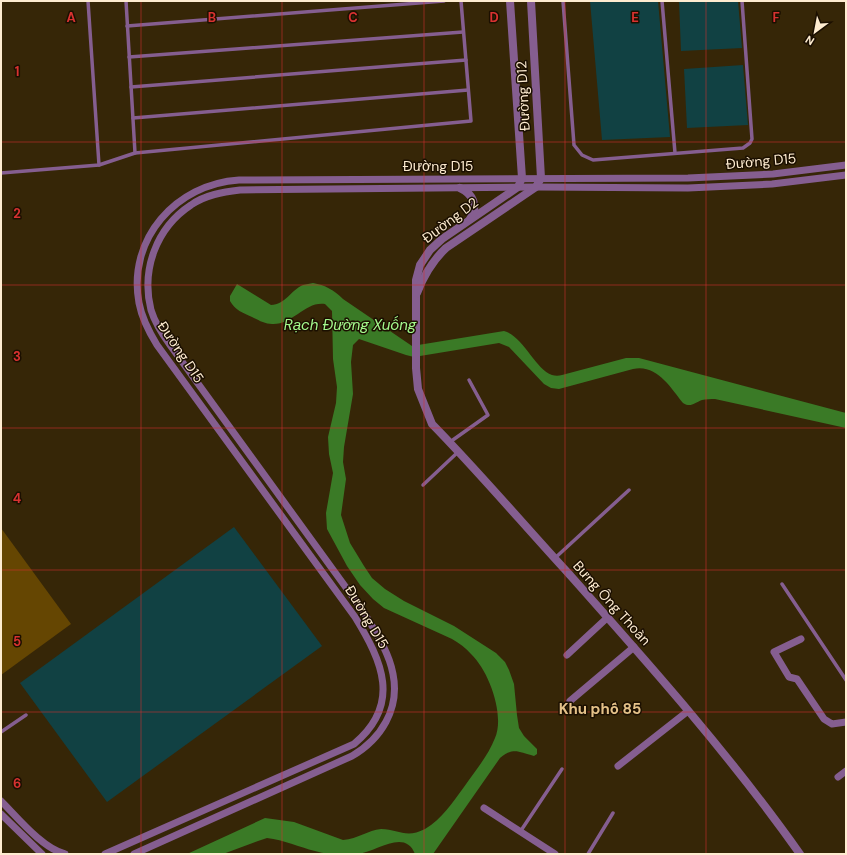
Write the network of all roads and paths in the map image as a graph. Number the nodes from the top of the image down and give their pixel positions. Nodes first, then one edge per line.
1 (88, 1) edge
2 (126, 1) edge
3 (444, 1) edge
4 (461, 1) edge
5 (510, 1) edge
6 (531, 1) edge
7 (563, 1) edge
8 (662, 1) edge
9 (742, 1) edge
10 (127, 26) junction
11 (463, 32) junction
12 (129, 57) junction
13 (466, 60) junction
14 (131, 87) junction
15 (468, 90) junction
16 (133, 118) junction
17 (135, 153) junction
18 (675, 153) junction
19 (99, 165) junction
20 (846, 165) edge
21 (1, 173) edge
22 (846, 175) edge
23 (522, 178) junction
24 (541, 178) junction
25 (536, 187) junction
26 (460, 188) junction
27 (518, 188) junction
28 (466, 223) junction
29 (416, 295) junction
30 (416, 368) joint
31 (469, 380) dead end
32 (224, 418) junction
33 (216, 424) junction
34 (450, 442) junction
35 (458, 452) junction
36 (423, 485) dead end
37 (629, 490) dead end
38 (554, 558) junction
39 (782, 584) dead end
40 (608, 617) junction
41 (801, 639) dead end
42 (634, 647) junction
43 (567, 655) dead end
44 (846, 680) edge
45 (570, 701) dead end
46 (688, 711) junction
47 (26, 714) dead end
48 (846, 722) edge
49 (1, 732) edge
50 (618, 766) dead end
51 (562, 769) dead end
52 (846, 771) edge
53 (838, 777) dead end
54 (1, 801) edge
55 (484, 808) dead end
56 (613, 813) dead end
57 (1, 814) edge
58 (160, 830) junction
59 (520, 832) junction
60 (164, 840) junction
61 (42, 854) edge
62 (65, 854) edge
63 (105, 854) edge
64 (134, 854) edge
65 (554, 854) edge
66 (588, 854) edge
67 (800, 854) edge

1 - 19 lane
2 - 10 lane
3 - 10 lane
4 - 11 lane
5 - 23 street, Đường D12
6 - 24 street, Đường D12
7 - 18 lane
8 - 18 lane
9 - 18 lane
10 - 12 lane
11 - 12 lane
11 - 13 lane
12 - 14 lane
13 - 14 lane
13 - 15 lane
14 - 16 lane
15 - 16 lane
15 - 17 lane
16 - 17 lane
17 - 19 lane
19 - 21 lane
20 - 24 street, Đường D15
22 - 25 street, Đường D15
23 - 24 street, Đường D15
23 - 27 street
23 - 33 street, Đường D15
24 - 25 street
25 - 27 street, Đường D15
25 - 29 street, Đường D2
26 - 27 street, Đường D15
26 - 28 street
26 - 32 street, Đường D15
27 - 28 street, Đường D2
28 - 29 street, Đường D2
29 - 30 street, Đường D2
30 - 34 street, Bưng Ông Thoàn
31 - 34 lane
32 - 33 street
32 - 60 street, Đường D15
33 - 58 street, Đường D15
34 - 35 street, Bưng Ông Thoàn
35 - 36 lane
35 - 38 street, Bưng Ông Thoàn
37 - 38 lane
38 - 40 street, Bưng Ông Thoàn
39 - 44 lane
40 - 42 street, Bưng Ông Thoàn
40 - 43 street
41 - 48 street
42 - 45 street
42 - 46 street, Bưng Ông Thoàn
46 - 50 street
46 - 67 street, Bưng Ông Thoàn
47 - 49 lane
51 - 59 lane
52 - 53 street
54 - 62 street
55 - 59 street
56 - 66 lane
57 - 61 street
58 - 60 street
58 - 63 street, Đường D15
59 - 65 street
60 - 64 street, Đường D15

